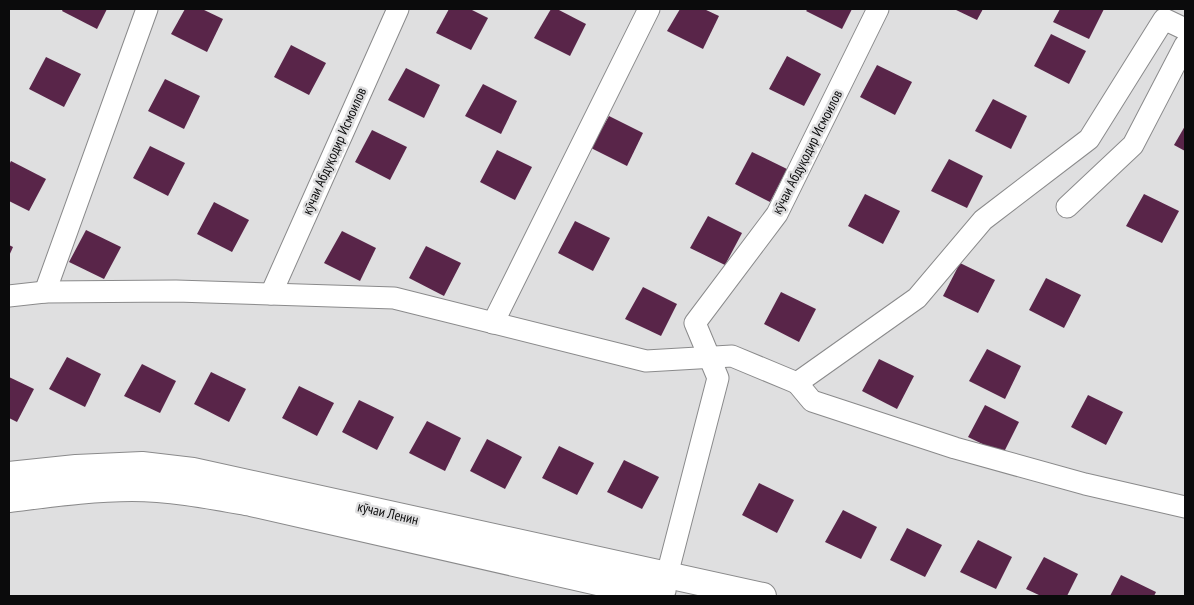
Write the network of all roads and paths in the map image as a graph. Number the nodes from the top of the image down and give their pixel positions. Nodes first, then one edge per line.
1 (147, 9) edge
2 (398, 9) edge
3 (649, 9) edge
4 (878, 9) edge
5 (1185, 29) edge
6 (1185, 45) edge
7 (1067, 207) dead end
8 (44, 292) junction
9 (271, 294) junction
10 (9, 296) edge
11 (493, 323) junction
12 (709, 356) junction
13 (797, 383) junction
14 (9, 475) edge
15 (9, 499) edge
16 (1185, 507) edge
17 (426, 532) junction
18 (664, 589) edge
19 (763, 596) edge

1 - 8 street
2 - 9 street, кӯчаи Абдуқодир Исмоилов
3 - 11 street
4 - 12 street, кӯчаи Абдуқодир Исмоилов
5 - 13 street
6 - 7 street
8 - 9 street
8 - 10 street
9 - 11 street
11 - 12 street
12 - 13 street
12 - 18 street, кӯчаи Абдуқодир Исмоилов
13 - 16 street
14 - 17 street, кӯчаи Ленин
15 - 17 street, кӯчаи Ленин
17 - 18 street, кӯчаи Ленин
18 - 19 street, кӯчаи Ленин

